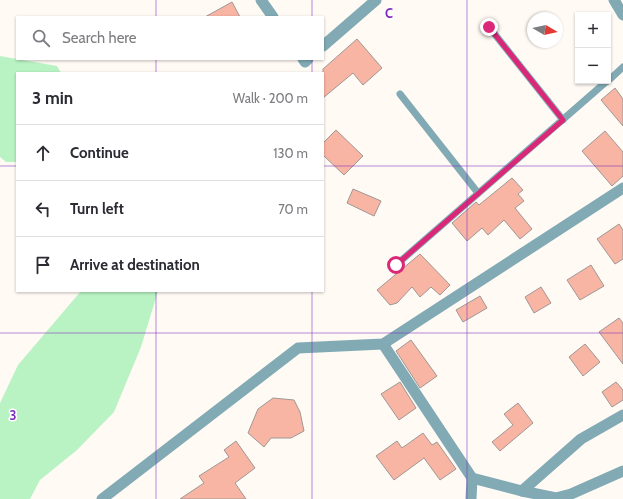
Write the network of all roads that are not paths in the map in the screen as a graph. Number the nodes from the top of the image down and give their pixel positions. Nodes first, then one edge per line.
1 (261, 0) edge
2 (376, 0) edge
3 (614, 0) edge
4 (623, 15) edge
5 (272, 16) edge
6 (489, 27) dead end
7 (324, 45) edge
8 (623, 68) edge
9 (611, 78) edge
10 (605, 84) edge
11 (400, 94) dead end
12 (563, 120) junction
13 (623, 188) edge
14 (478, 193) junction
15 (396, 265) dead end
16 (383, 344) junction
17 (623, 415) edge
18 (623, 471) edge
19 (472, 478) junction
20 (522, 491) junction
21 (102, 499) edge
22 (471, 499) edge

1 - 5 street
2 - 7 street
3 - 4 street
6 - 12 lane
8 - 9 lane
10 - 12 lane
11 - 14 lane
12 - 14 lane
13 - 16 street
14 - 15 lane
16 - 19 street
16 - 21 street
17 - 20 street
18 - 20 street
19 - 20 street
19 - 22 street

